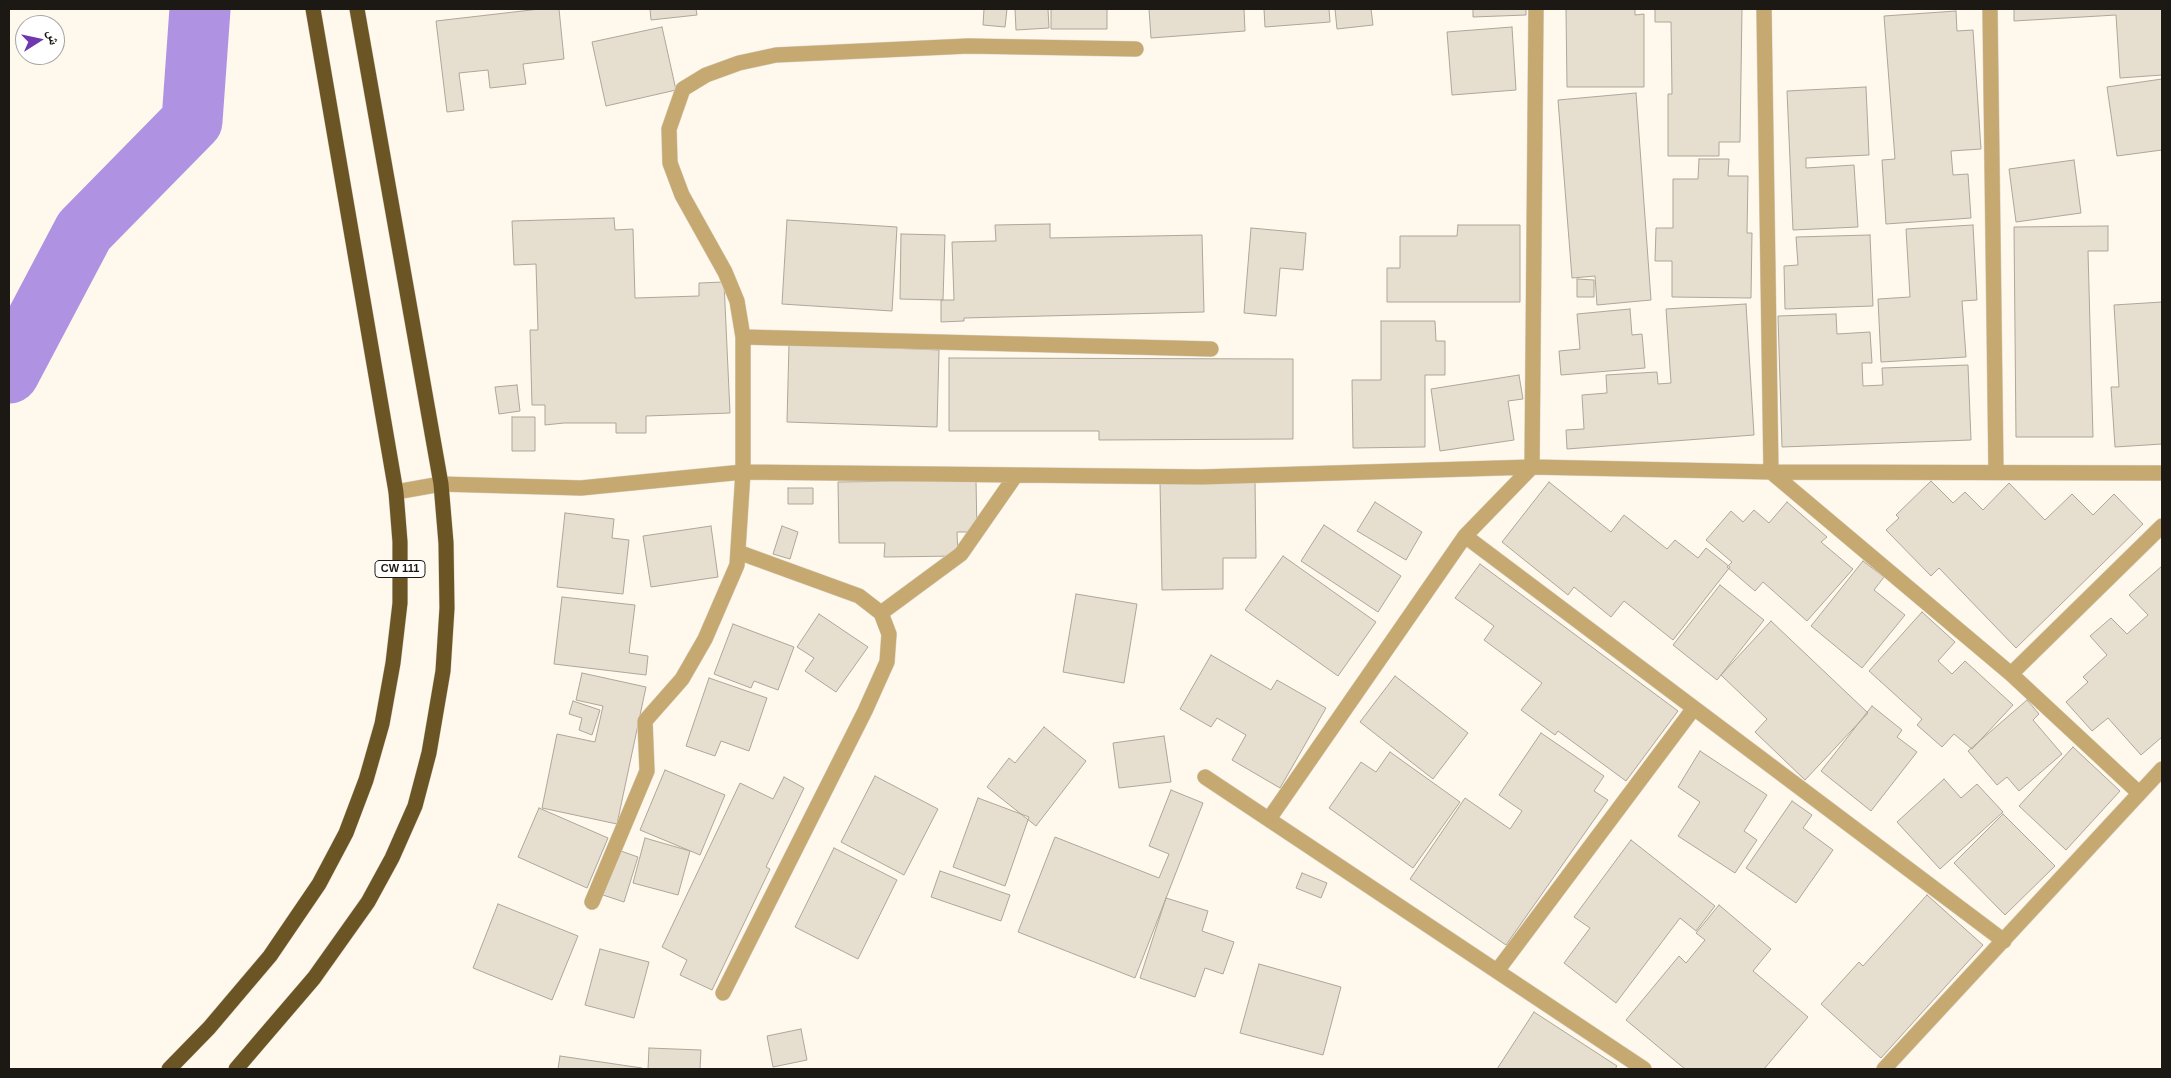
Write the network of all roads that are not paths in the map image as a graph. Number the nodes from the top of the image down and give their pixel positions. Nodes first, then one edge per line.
1 (313, 9) edge
2 (357, 9) edge
3 (1536, 9) edge
4 (1764, 9) edge
5 (1990, 9) edge
6 (1136, 49) dead end
7 (743, 337) junction
8 (1211, 349) dead end
9 (1532, 467) junction
10 (743, 472) junction
11 (1771, 472) junction
12 (1996, 472) junction
13 (2162, 473) edge
14 (1016, 475) junction
15 (441, 484) junction
16 (396, 492) junction
17 (2162, 526) edge
18 (1465, 536) junction
19 (738, 552) junction
20 (880, 613) junction
21 (2011, 674) junction
22 (1694, 708) junction
23 (2162, 769) edge
24 (1205, 777) dead end
25 (2140, 793) junction
26 (1269, 820) junction
27 (592, 902) dead end
28 (2004, 941) junction
29 (1497, 971) junction
30 (723, 993) dead end
31 (168, 1069) edge
32 (236, 1069) edge
33 (1644, 1069) edge
34 (1884, 1069) edge

1 - 16 highway, CW 111
2 - 15 highway
3 - 9 street
4 - 11 street
5 - 12 street
6 - 7 street
7 - 8 street
7 - 10 street
9 - 11 street
9 - 14 street
9 - 18 street
10 - 14 street
10 - 15 street
10 - 19 street
11 - 12 street
11 - 21 street
12 - 13 street
14 - 20 street
15 - 16 street
15 - 32 highway
16 - 31 highway, CW 111
17 - 21 street
18 - 22 street
18 - 26 street
19 - 20 street
19 - 27 street
20 - 30 street
21 - 25 street
22 - 28 street
22 - 29 street
23 - 25 street
24 - 26 street
25 - 28 street
26 - 29 street
28 - 34 street
29 - 33 street

